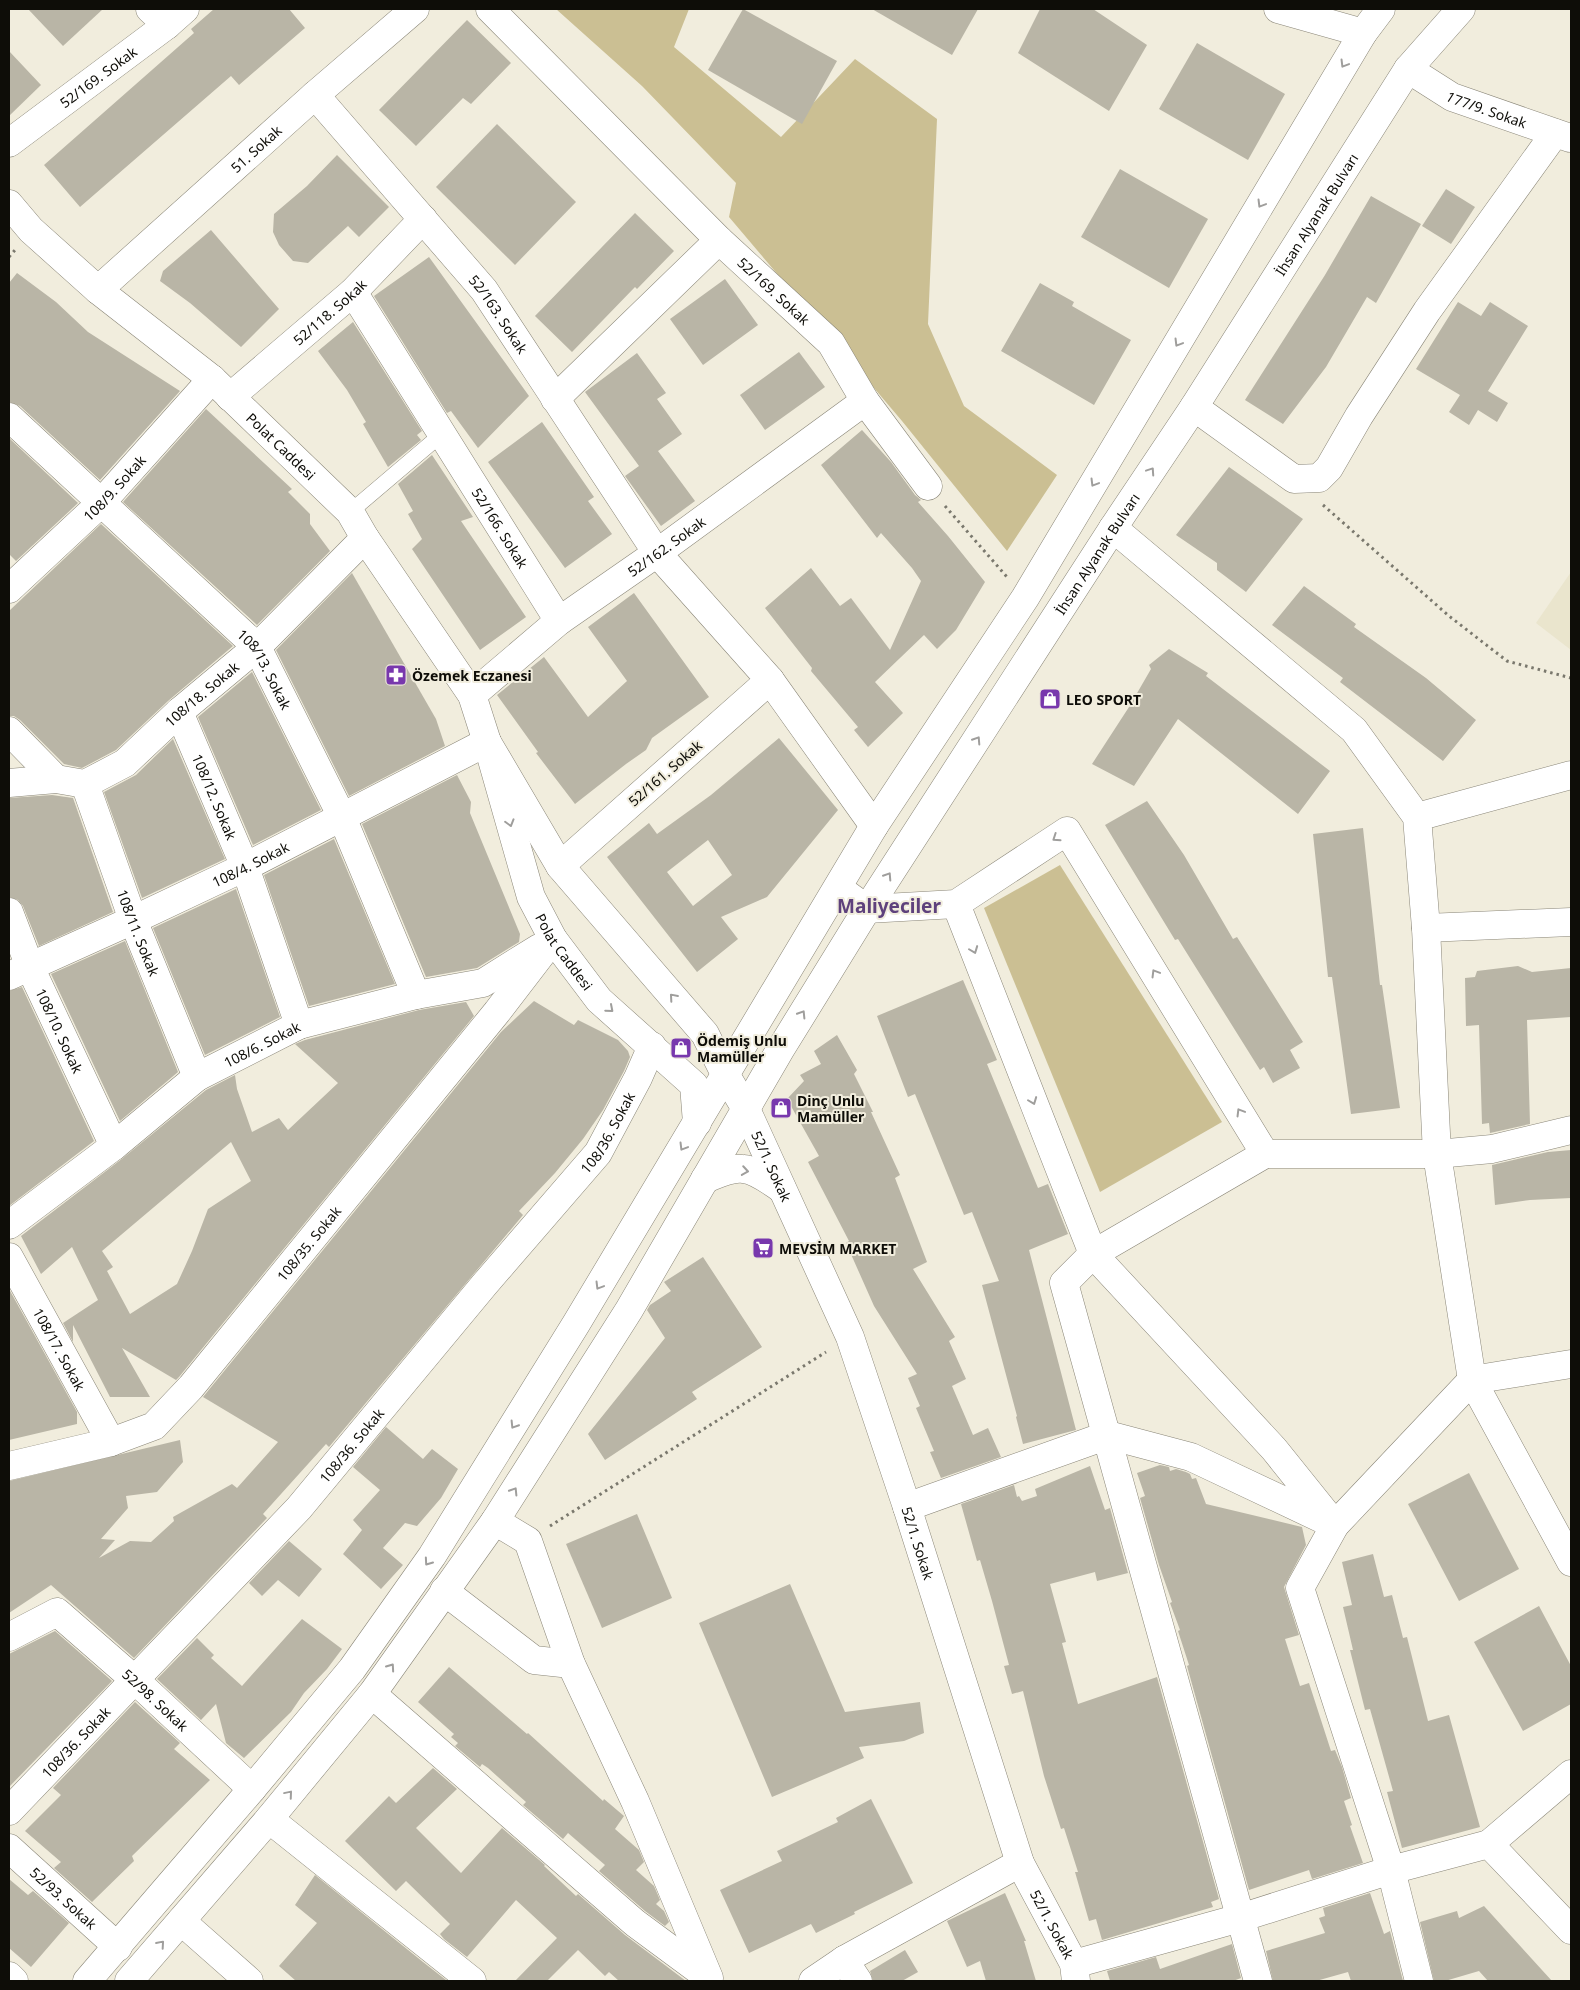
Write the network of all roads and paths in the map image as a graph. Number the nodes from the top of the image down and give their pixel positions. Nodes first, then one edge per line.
1 (415, 9) edge
2 (490, 9) edge
3 (1278, 9) edge
4 (1381, 9) edge
5 (1461, 9) edge
6 (168, 14) edge
7 (1366, 21) edge
8 (1408, 69) junction
9 (315, 95) junction
10 (1563, 135) edge
11 (9, 143) edge
12 (9, 204) edge
13 (424, 219) junction
14 (719, 240) junction
15 (98, 290) junction
16 (353, 292) junction
17 (221, 388) junction
18 (555, 398) junction
19 (865, 401) junction
20 (1194, 407) junction
21 (9, 417) edge
22 (442, 433) junction
23 (1294, 479) junction
24 (928, 486) joint
25 (100, 504) junction
26 (350, 512) junction
27 (1113, 528) junction
28 (365, 538) junction
29 (657, 553) junction
30 (11, 583) edge
31 (1025, 598) junction
32 (559, 621) junction
33 (257, 648) junction
34 (1571, 678) edge
35 (770, 680) junction
36 (472, 695) junction
37 (179, 712) junction
38 (9, 731) edge
39 (487, 742) junction
40 (1571, 775) edge
41 (56, 779) junction
42 (9, 783) edge
43 (85, 784) junction
44 (342, 817) junction
45 (1417, 817) junction
46 (874, 826) junction
47 (560, 866) junction
48 (245, 867) junction
49 (838, 888) junction
50 (956, 904) junction
51 (867, 909) junction
52 (9, 912) edge
53 (133, 920) junction
54 (1571, 922) edge
55 (1426, 928) junction
56 (553, 939) junction
57 (20, 971) edge
58 (416, 995) junction
59 (299, 1025) junction
60 (705, 1034) junction
61 (749, 1034) junction
62 (652, 1046) junction
63 (197, 1077) junction
64 (723, 1089) junction
65 (1571, 1130) edge
66 (114, 1146) junction
67 (1265, 1154) junction
68 (1437, 1154) junction
69 (705, 1179) junction
70 (782, 1189) junction
71 (9, 1225) edge
72 (1093, 1254) junction
73 (9, 1257) edge
74 (850, 1337) junction
75 (1571, 1364) edge
76 (1472, 1380) junction
77 (1108, 1435) junction
78 (111, 1442) junction
79 (9, 1466) edge
80 (907, 1508) junction
81 (495, 1521) junction
82 (1335, 1525) junction
83 (528, 1540) junction
84 (1571, 1562) edge
85 (444, 1591) junction
86 (9, 1637) edge
87 (572, 1664) junction
88 (135, 1680) junction
89 (372, 1694) junction
90 (1571, 1774) edge
91 (252, 1789) junction
92 (9, 1811) edge
93 (269, 1819) junction
94 (1489, 1844) junction
95 (9, 1848) edge
96 (1020, 1863) junction
97 (1391, 1870) junction
98 (1240, 1918) junction
99 (181, 1921) junction
100 (1571, 1930) edge
101 (118, 1947) junction
102 (851, 1971) edge
103 (1075, 1973) edge
104 (9, 1976) edge
105 (138, 1978) edge
106 (711, 1979) edge
107 (14, 1981) edge
108 (87, 1981) edge
109 (249, 1981) edge
110 (472, 1981) edge
111 (813, 1981) edge
112 (1258, 1981) edge
113 (1419, 1981) edge

1 - 9 street, 51. Sokak
2 - 14 street, 52/169. Sokak
3 - 7 street
4 - 7 street
5 - 8 street, İhsan Alyanak Bulvarı
6 - 11 street, 52/169. Sokak
7 -> 31 street
8 - 10 street, 177/9. Sokak
8 - 20 street, İhsan Alyanak Bulvarı
9 - 13 street, 52/163. Sokak
9 - 15 street, 51. Sokak
10 - 23 street
12 - 15 street, Polat Caddesi
13 - 16 street, 52/118. Sokak
13 - 18 street, 52/163. Sokak
14 - 18 street
14 - 19 street, 52/169. Sokak
15 - 17 street, Polat Caddesi
16 - 17 street, 52/118. Sokak
16 - 22 street, 52/166. Sokak
17 - 25 street, 108/9. Sokak
17 - 26 street, Polat Caddesi
18 - 29 street, 52/163. Sokak
19 - 24 street, 52/169. Sokak
19 - 29 street, 52/162. Sokak
20 - 23 street
27 -> 20 street, İhsan Alyanak Bulvarı
21 - 25 street, 108/13. Sokak
22 - 26 lane
22 - 32 street, 52/166. Sokak
23 - 34 path
24 - 31 path
25 - 30 street, 108/9. Sokak
25 - 33 street, 108/13. Sokak
26 - 28 street, Polat Caddesi
27 - 45 street
51 -> 27 street, İhsan Alyanak Bulvarı
28 - 33 street, 108/18. Sokak
28 - 36 street, Polat Caddesi
29 - 32 street, 52/162. Sokak
29 - 35 street
31 - 46 street
32 - 36 street, 52/162. Sokak
33 - 37 street, 108/18. Sokak
33 - 44 street, 108/13. Sokak
35 - 46 street
35 - 47 street, 52/161. Sokak
36 - 39 street, Polat Caddesi
37 - 43 street, 108/18. Sokak
37 - 48 street, 108/12. Sokak
38 - 41 street
39 - 44 street, 108/4. Sokak
39 - 47 street, Polat Caddesi
39 -> 56 street, Polat Caddesi
40 - 45 street
41 - 42 street
41 - 43 street
43 - 53 street, 108/11. Sokak
44 - 48 street, 108/4. Sokak
44 - 58 street, 108/13. Sokak
45 - 55 street
46 - 49 street
60 -> 47 street, Polat Caddesi
48 - 53 street, 108/4. Sokak
48 - 59 street, 108/12. Sokak
49 - 51 street
49 - 61 street
50 - 51 street
67 -> 50 street
50 -> 72 street
64 -> 51 street, İhsan Alyanak Bulvarı
52 - 57 street, 108/10. Sokak
53 - 57 street, 108/4. Sokak
53 - 63 street, 108/11. Sokak
54 - 55 street
55 - 68 street
56 - 58 street, 108/6. Sokak
56 -> 62 street, Polat Caddesi
56 - 78 street, 108/35. Sokak
57 - 66 street, 108/10. Sokak
58 - 59 street, 108/6. Sokak
59 - 63 street, 108/6. Sokak
60 - 61 street
60 - 64 street, Polat Caddesi
61 - 64 street
62 - 64 street, Polat Caddesi
62 - 88 street, 108/36. Sokak
63 - 66 street, 108/6. Sokak
64 - 69 street
64 - 70 street, 52/1. Sokak
64 -> 91 street
65 - 68 street
66 - 71 street, 108/6. Sokak
67 - 68 street
67 - 72 street
68 - 76 street
69 -> 70 street
81 -> 69 street
70 - 74 street, 52/1. Sokak
72 - 77 street
72 - 82 street
73 - 78 street, 108/17. Sokak
74 - 80 street, 52/1. Sokak
74 - 83 path
75 - 76 street
76 - 82 street
76 - 84 street
77 - 80 street
77 - 82 street
77 - 98 street
78 - 79 street, 108/35. Sokak
80 - 96 street, 52/1. Sokak
81 - 83 street
81 - 85 street
82 - 97 street
83 - 87 street
85 - 87 street
89 -> 85 street
86 - 88 street, 52/98. Sokak
87 - 106 street
88 - 91 street, 52/98. Sokak
88 - 92 street, 108/36. Sokak
93 -> 89 street
89 - 106 street
90 - 94 street
91 - 101 street
93 - 99 street
93 - 110 street
94 - 97 street
94 - 100 street
95 - 101 street, 52/93. Sokak
96 - 102 street
96 - 103 street, 52/1. Sokak
97 - 98 street
97 - 113 street
98 - 103 street
98 - 112 street
105 -> 99 street
99 - 109 street
101 - 108 street
102 - 111 street
104 - 107 street

